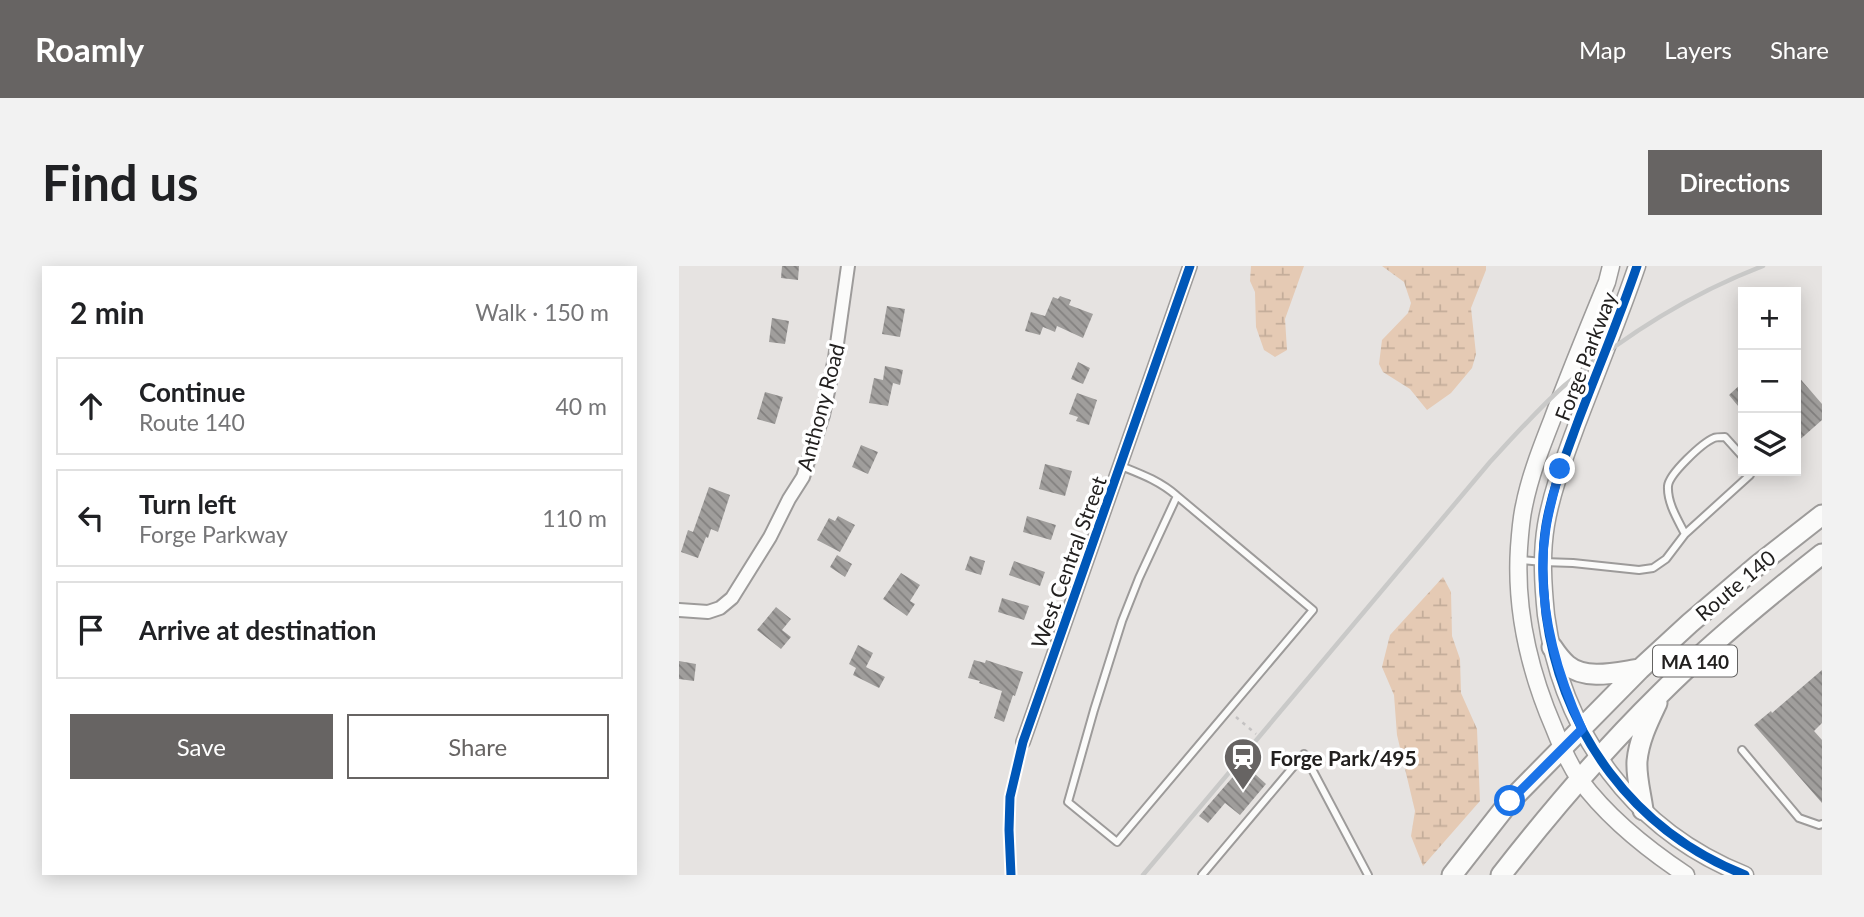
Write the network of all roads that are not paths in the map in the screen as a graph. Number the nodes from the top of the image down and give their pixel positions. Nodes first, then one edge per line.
1 (848, 266) edge
2 (1190, 266) edge
3 (1611, 266) edge
4 (1637, 266) edge
5 (1738, 451) edge
6 (1121, 466) junction
7 (1749, 476) edge
8 (1177, 496) junction
9 (1822, 515) edge
10 (1685, 534) junction
11 (1822, 555) edge
12 (1518, 560) junction
13 (1543, 562) junction
14 (679, 610) edge
15 (1552, 647) junction
16 (1640, 670) junction
17 (1662, 692) junction
18 (1582, 729) junction
19 (1023, 742) dead end
20 (1562, 748) junction
21 (1742, 750) dead end
22 (1598, 758) junction
23 (1579, 779) junction
24 (1643, 810) junction
25 (1822, 824) edge
26 (1202, 875) edge
27 (1368, 875) edge
28 (1451, 875) edge
29 (1501, 875) edge
30 (1686, 875) edge
31 (1745, 875) edge

1 - 14 street, Anthony Road
2 - 6 street, West Central Street
3 - 12 street, Forge Parkway
4 - 13 street, Forge Parkway
5 - 10 lane
6 - 8 lane
6 - 19 street, West Central Street
7 - 10 lane
8 - 8 lane
9 - 16 main road, Route 140 / MA 140
10 - 13 lane
11 - 17 main road, Route 140 / MA 140
12 - 13 lane
12 - 20 street, Forge Parkway
13 - 15 street, Forge Parkway
15 - 16 main road
15 - 18 street, Forge Parkway
16 - 18 main road, Route 140 / MA 140
17 - 22 main road, Route 140 / MA 140
17 - 24 main road
18 - 20 main road, Route 140 / MA 140
18 - 22 street, Forge Parkway
20 - 23 street, Forge Parkway
20 - 28 main road, Route 140 / MA 140
21 - 25 lane
22 - 23 main road, Route 140 / MA 140
22 - 24 street, Forge Parkway
23 - 29 main road, Route 140 / MA 140
23 - 30 street, Forge Parkway
24 - 31 street, Forge Parkway
26 - 27 lane

